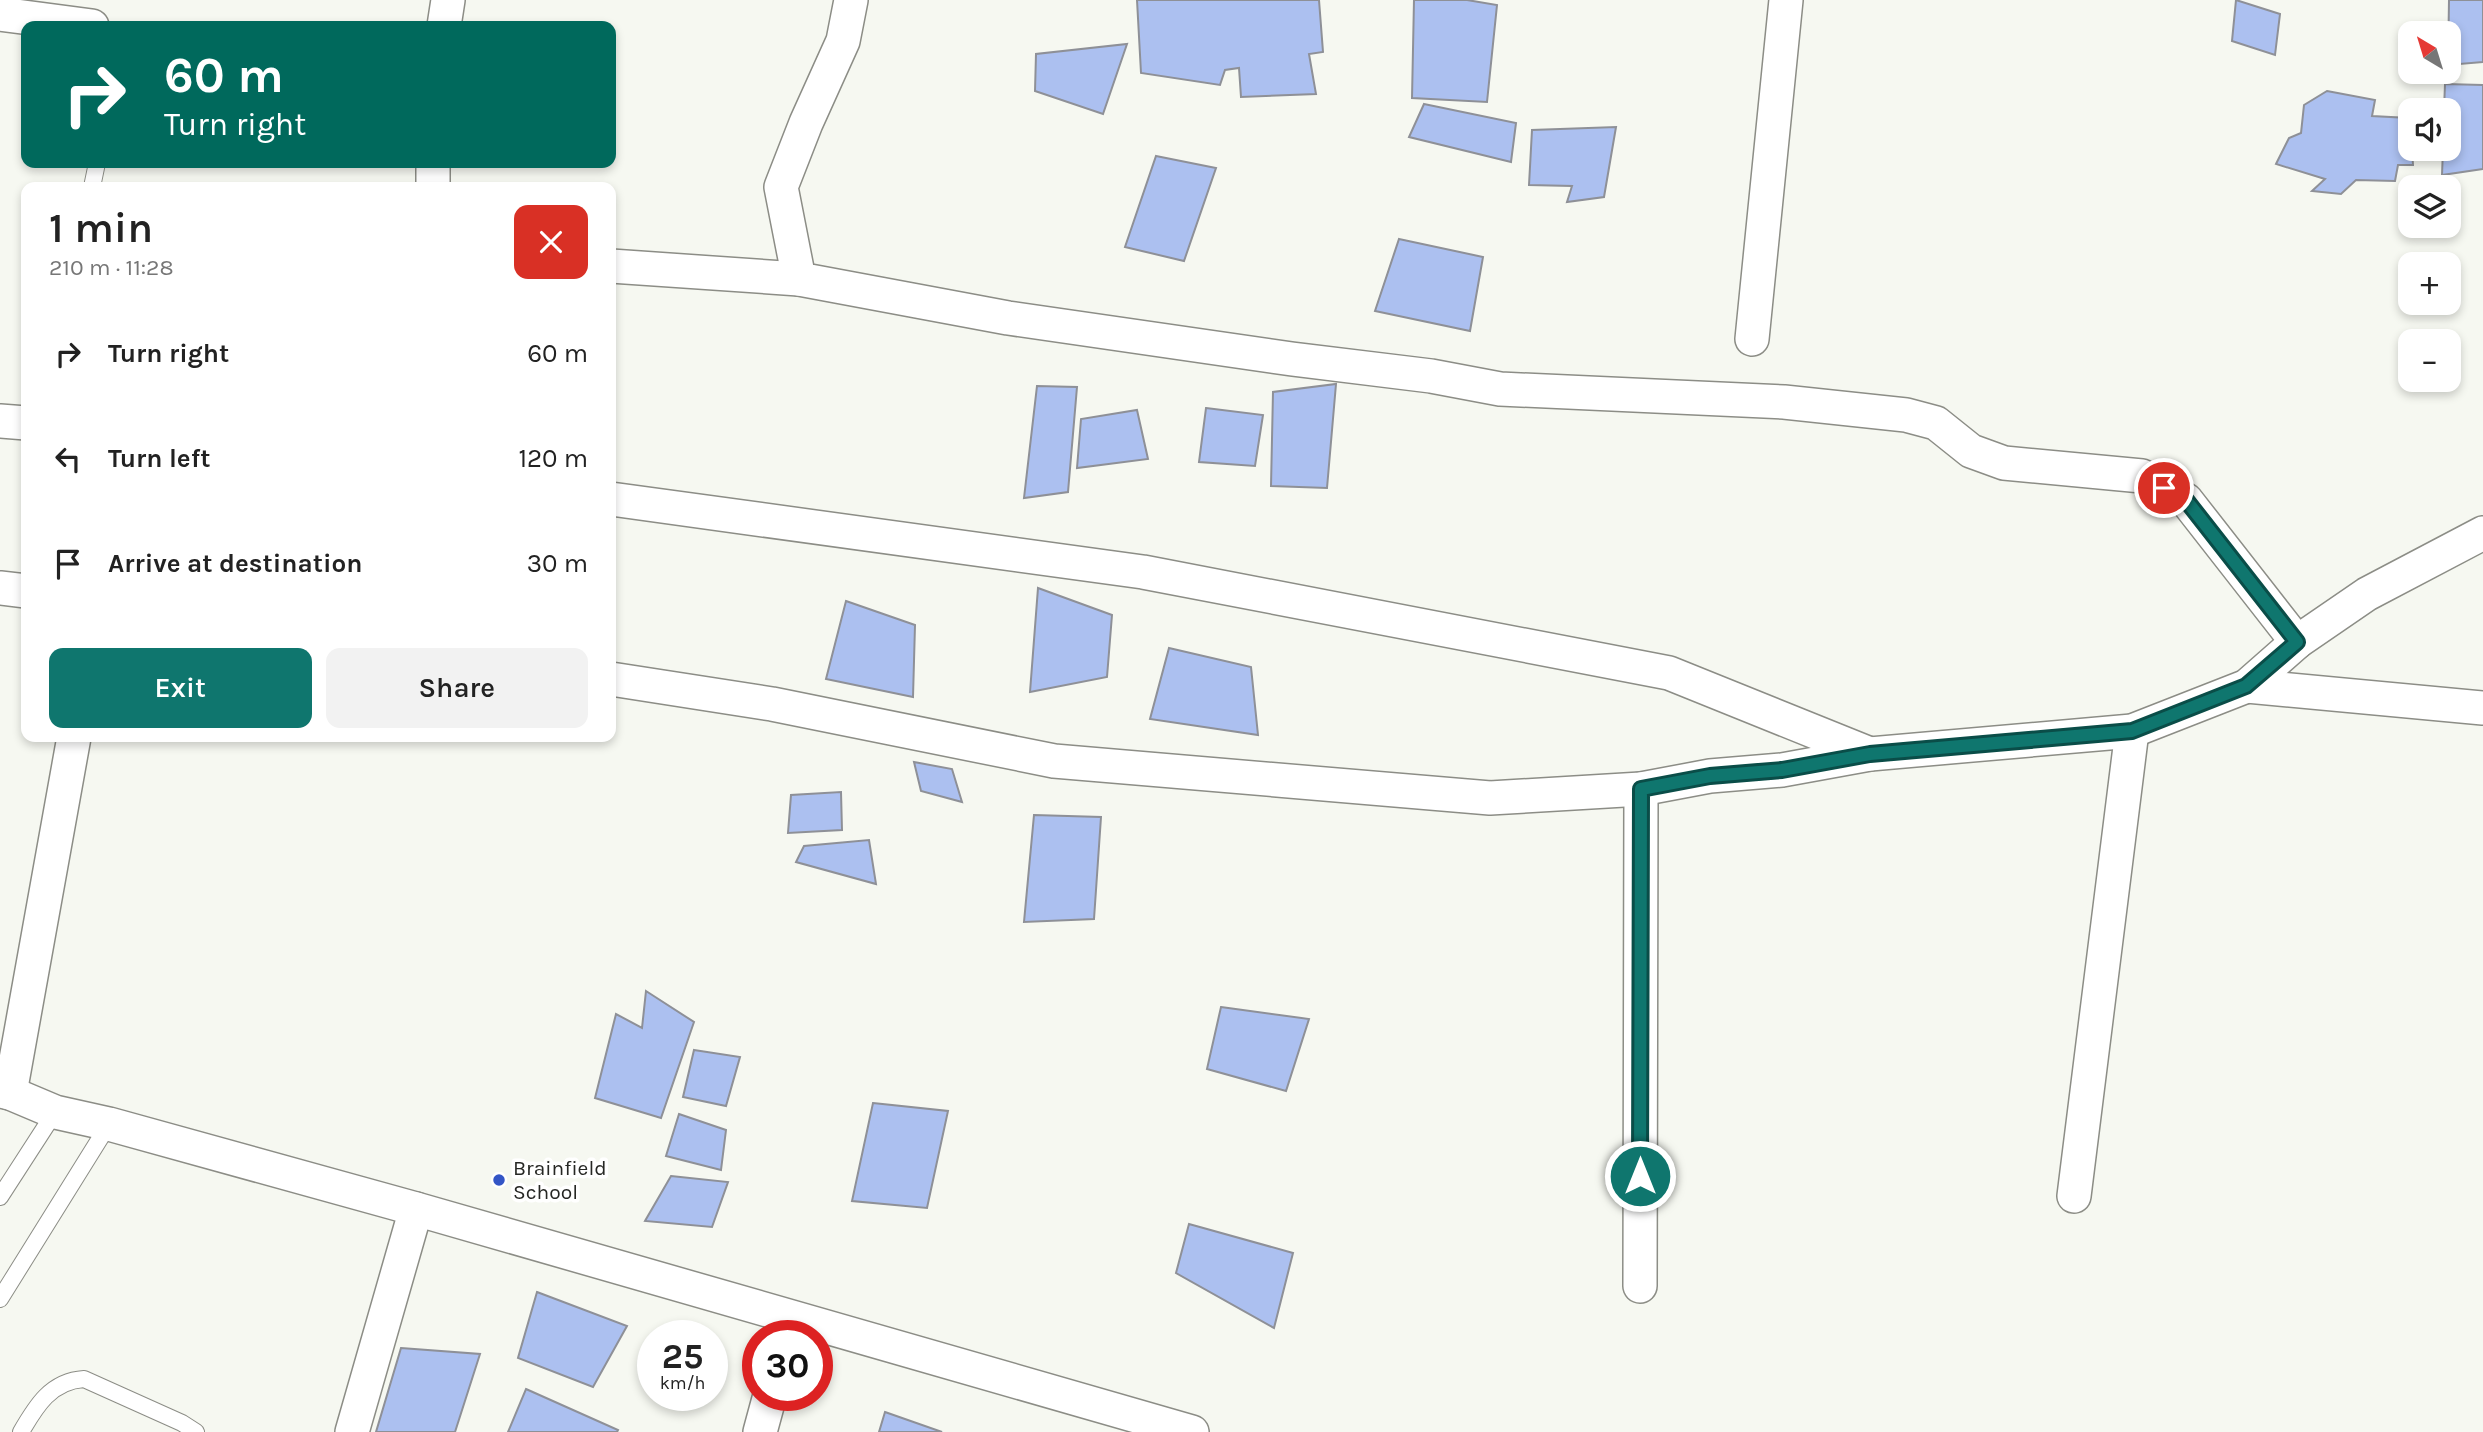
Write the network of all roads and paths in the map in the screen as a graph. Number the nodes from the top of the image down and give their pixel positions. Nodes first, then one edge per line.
1 (448, 0) edge
2 (851, 0) edge
3 (1786, 0) edge
4 (0, 14) edge
5 (54, 21) edge
6 (445, 21) edge
7 (616, 266) edge
8 (799, 279) junction
9 (1752, 339) dead end
10 (0, 421) edge
11 (21, 423) edge
12 (616, 500) edge
13 (2483, 533) edge
14 (0, 587) edge
15 (21, 590) edge
16 (2297, 642) junction
17 (616, 680) edge
18 (2246, 686) junction
19 (2483, 708) edge
20 (2132, 731) junction
21 (73, 742) edge
22 (1870, 754) junction
23 (1641, 789) junction
24 (5, 1092) edge
25 (55, 1112) junction
26 (109, 1124) junction
27 (2074, 1196) dead end
28 (0, 1197) edge
29 (416, 1209) junction
30 (1640, 1286) dead end
31 (0, 1299) edge
32 (773, 1320) edge
33 (833, 1337) edge
34 (766, 1411) edge
35 (21, 1432) edge
36 (196, 1432) edge
37 (352, 1432) edge
38 (760, 1432) edge
39 (1192, 1432) edge

1 - 6 street
2 - 8 street
3 - 9 street
4 - 5 street
7 - 8 street
8 - 16 street
10 - 11 street
12 - 22 street
13 - 16 street
14 - 15 street
16 - 18 street
17 - 23 street
18 - 19 street
18 - 20 street
20 - 22 street
20 - 27 street
21 - 24 street
22 - 23 street
23 - 30 street
24 - 25 street
25 - 26 street
25 - 28 lane
26 - 29 street
26 - 31 lane
29 - 32 street
29 - 37 street
33 - 39 street
34 - 38 street
35 - 36 lane

